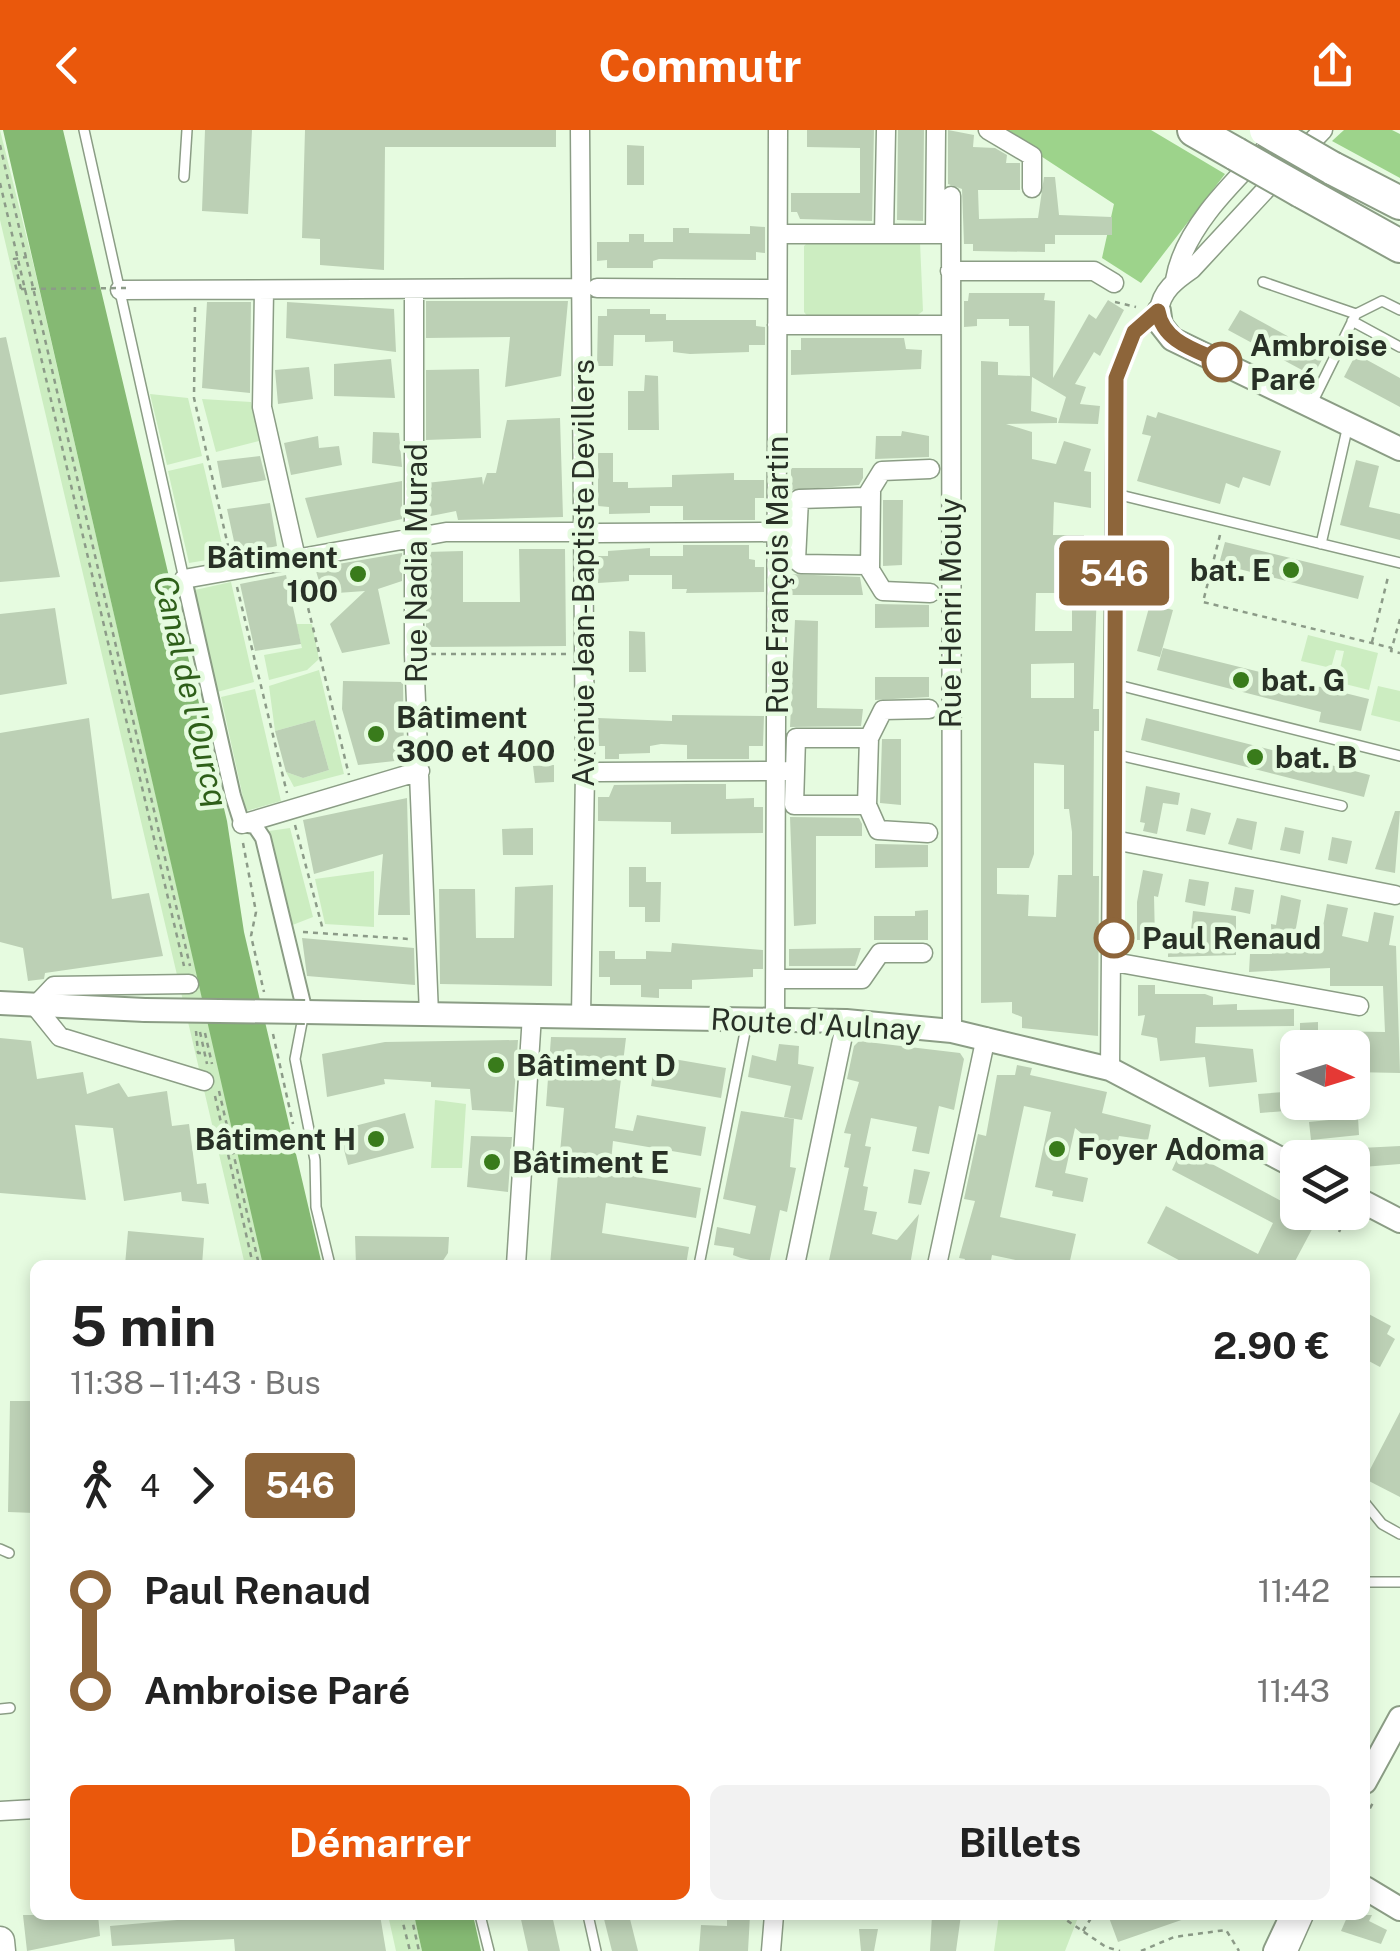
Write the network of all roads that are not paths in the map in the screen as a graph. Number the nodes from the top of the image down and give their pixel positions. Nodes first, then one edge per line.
1 (84, 130) edge
2 (187, 130) edge
3 (580, 130) edge
4 (778, 130) edge
5 (886, 130) edge
6 (936, 130) edge
7 (988, 130) edge
8 (1194, 130) edge
9 (1266, 130) edge
10 (1284, 130) edge
11 (1324, 130) edge
12 (184, 176) dead end
13 (1032, 188) dead end
14 (952, 196) dead end
15 (1400, 203) edge
16 (778, 234) junction
17 (884, 234) junction
18 (943, 234) junction
19 (1400, 246) edge
20 (950, 272) junction
21 (1176, 280) junction
22 (1263, 282) dead end
23 (1114, 284) road end
24 (589, 288) junction
25 (123, 289) junction
26 (778, 289) junction
27 (264, 291) junction
28 (414, 292) junction
29 (1400, 310) edge
30 (1158, 311) junction
31 (1354, 317) junction
32 (778, 324) junction
33 (948, 325) junction
34 (1400, 347) edge
35 (1311, 406) junction
36 (1348, 424) junction
37 (1400, 449) edge
38 (930, 470) dead end
39 (871, 492) junction
40 (1114, 493) junction
41 (590, 532) junction
42 (786, 532) junction
43 (416, 537) junction
44 (1321, 544) junction
45 (296, 558) junction
46 (1396, 562) edge
47 (870, 568) junction
48 (184, 579) junction
49 (930, 592) dead end
50 (1114, 684) junction
51 (929, 709) dead end
52 (869, 738) junction
53 (1114, 754) junction
54 (1400, 756) edge
55 (420, 770) junction
56 (786, 771) junction
57 (599, 772) dead end
58 (867, 806) junction
59 (1342, 806) dead end
60 (242, 824) junction
61 (928, 833) dead end
62 (1114, 840) junction
63 (1395, 895) dead end
64 (922, 953) dead end
65 (1114, 962) junction
66 (775, 980) junction
67 (191, 982) road end
68 (0, 1003) edge
69 (35, 1006) junction
70 (1359, 1006) dead end
71 (304, 1012) junction
72 (428, 1014) junction
73 (532, 1015) junction
74 (581, 1016) junction
75 (748, 1019) junction
76 (774, 1019) junction
77 (846, 1021) junction
78 (952, 1031) junction
79 (986, 1037) junction
80 (1110, 1069) junction
81 (208, 1077) road end
82 (1280, 1159) edge
83 (1370, 1205) edge
84 (1400, 1221) edge
85 (329, 1260) edge
86 (516, 1260) edge
87 (701, 1260) edge
88 (797, 1260) edge
89 (938, 1260) edge
90 (1370, 1509) edge
91 (1400, 1534) edge
92 (1370, 1582) edge
93 (1400, 1582) edge
94 (1400, 1718) edge
95 (1370, 1773) edge
96 (30, 1808) edge
97 (0, 1811) edge
98 (1370, 1891) edge
99 (1400, 1909) edge
100 (481, 1920) edge
101 (589, 1920) edge
102 (774, 1920) edge
103 (1290, 1920) edge
104 (1302, 1920) edge
105 (0, 1940) edge
106 (2, 1951) edge
107 (489, 1951) edge
108 (596, 1951) edge
109 (771, 1951) edge
110 (1275, 1951) edge
111 (1288, 1951) edge

1 - 25 lane
2 - 12 lane
3 - 24 street, Avenue Jean-Baptiste Devillers
4 - 16 street, Rue François Martin
5 - 17 street
6 - 18 street
7 - 13 street
8 - 19 highway, bridge
9 - 15 highway, bridge
10 - 21 street
11 - 21 street
14 - 18 street, Rue Henri Mouly
16 - 17 street
16 - 26 street, Rue François Martin
17 - 18 street
18 - 20 street, Rue Henri Mouly
20 - 23 street
20 - 33 street, Rue Henri Mouly
21 - 30 street
22 - 31 lane
24 - 26 street
24 - 28 street
24 - 41 street, Avenue Jean-Baptiste Devillers
25 - 27 street
25 - 48 lane
26 - 32 street, Rue François Martin
27 - 28 street
27 - 45 street
28 - 43 street, Rue Nadia Murad
29 - 31 lane
30 - 35 street
30 - 40 street
31 - 34 lane
31 - 35 lane
32 - 33 street
32 - 42 street, Rue François Martin
33 - 78 street, Rue Henri Mouly
35 - 36 street
36 - 37 street
36 - 44 lane
38 - 39 street
39 - 42 street
39 - 47 street
40 - 44 lane
40 - 50 street
41 - 42 street
41 - 43 street
41 - 74 street, Avenue Jean-Baptiste Devillers
42 - 47 street
42 - 56 street, Rue François Martin
43 - 45 street
43 - 55 street, Rue Nadia Murad
44 - 46 lane
45 - 48 street
47 - 49 street
48 - 60 street
50 - 53 street
50 - 54 lane
51 - 52 street
52 - 56 street
52 - 58 street
53 - 59 lane
53 - 62 street
55 - 60 street
55 - 72 street, Rue Nadia Murad
56 - 57 street
56 - 58 street
56 - 66 street, Rue François Martin
58 - 61 street
60 - 71 street
62 - 63 street
62 - 65 street
64 - 66 street
65 - 70 street
65 - 80 street
66 - 76 street, Rue François Martin
67 - 69 street
68 - 69 street
69 - 71 street, Route d'Aulnay, bridge
69 - 81 street
71 - 72 street, Route d'Aulnay
71 - 85 lane
72 - 73 street, Route d'Aulnay
73 - 74 street, Route d'Aulnay
73 - 86 street
74 - 75 street, Route d'Aulnay
75 - 76 street, Route d'Aulnay
75 - 87 lane
76 - 77 street, Route d'Aulnay
77 - 78 street, Route d'Aulnay
77 - 88 street
78 - 79 street, Route d'Aulnay
79 - 80 street, Route d'Aulnay
79 - 89 street
80 - 82 street, Route d'Aulnay
83 - 84 street
90 - 91 lane
92 - 93 lane
94 - 95 street
96 - 97 street
98 - 99 street
100 - 107 lane
101 - 108 lane
102 - 109 street
103 - 110 street
104 - 111 street
105 - 106 main road

